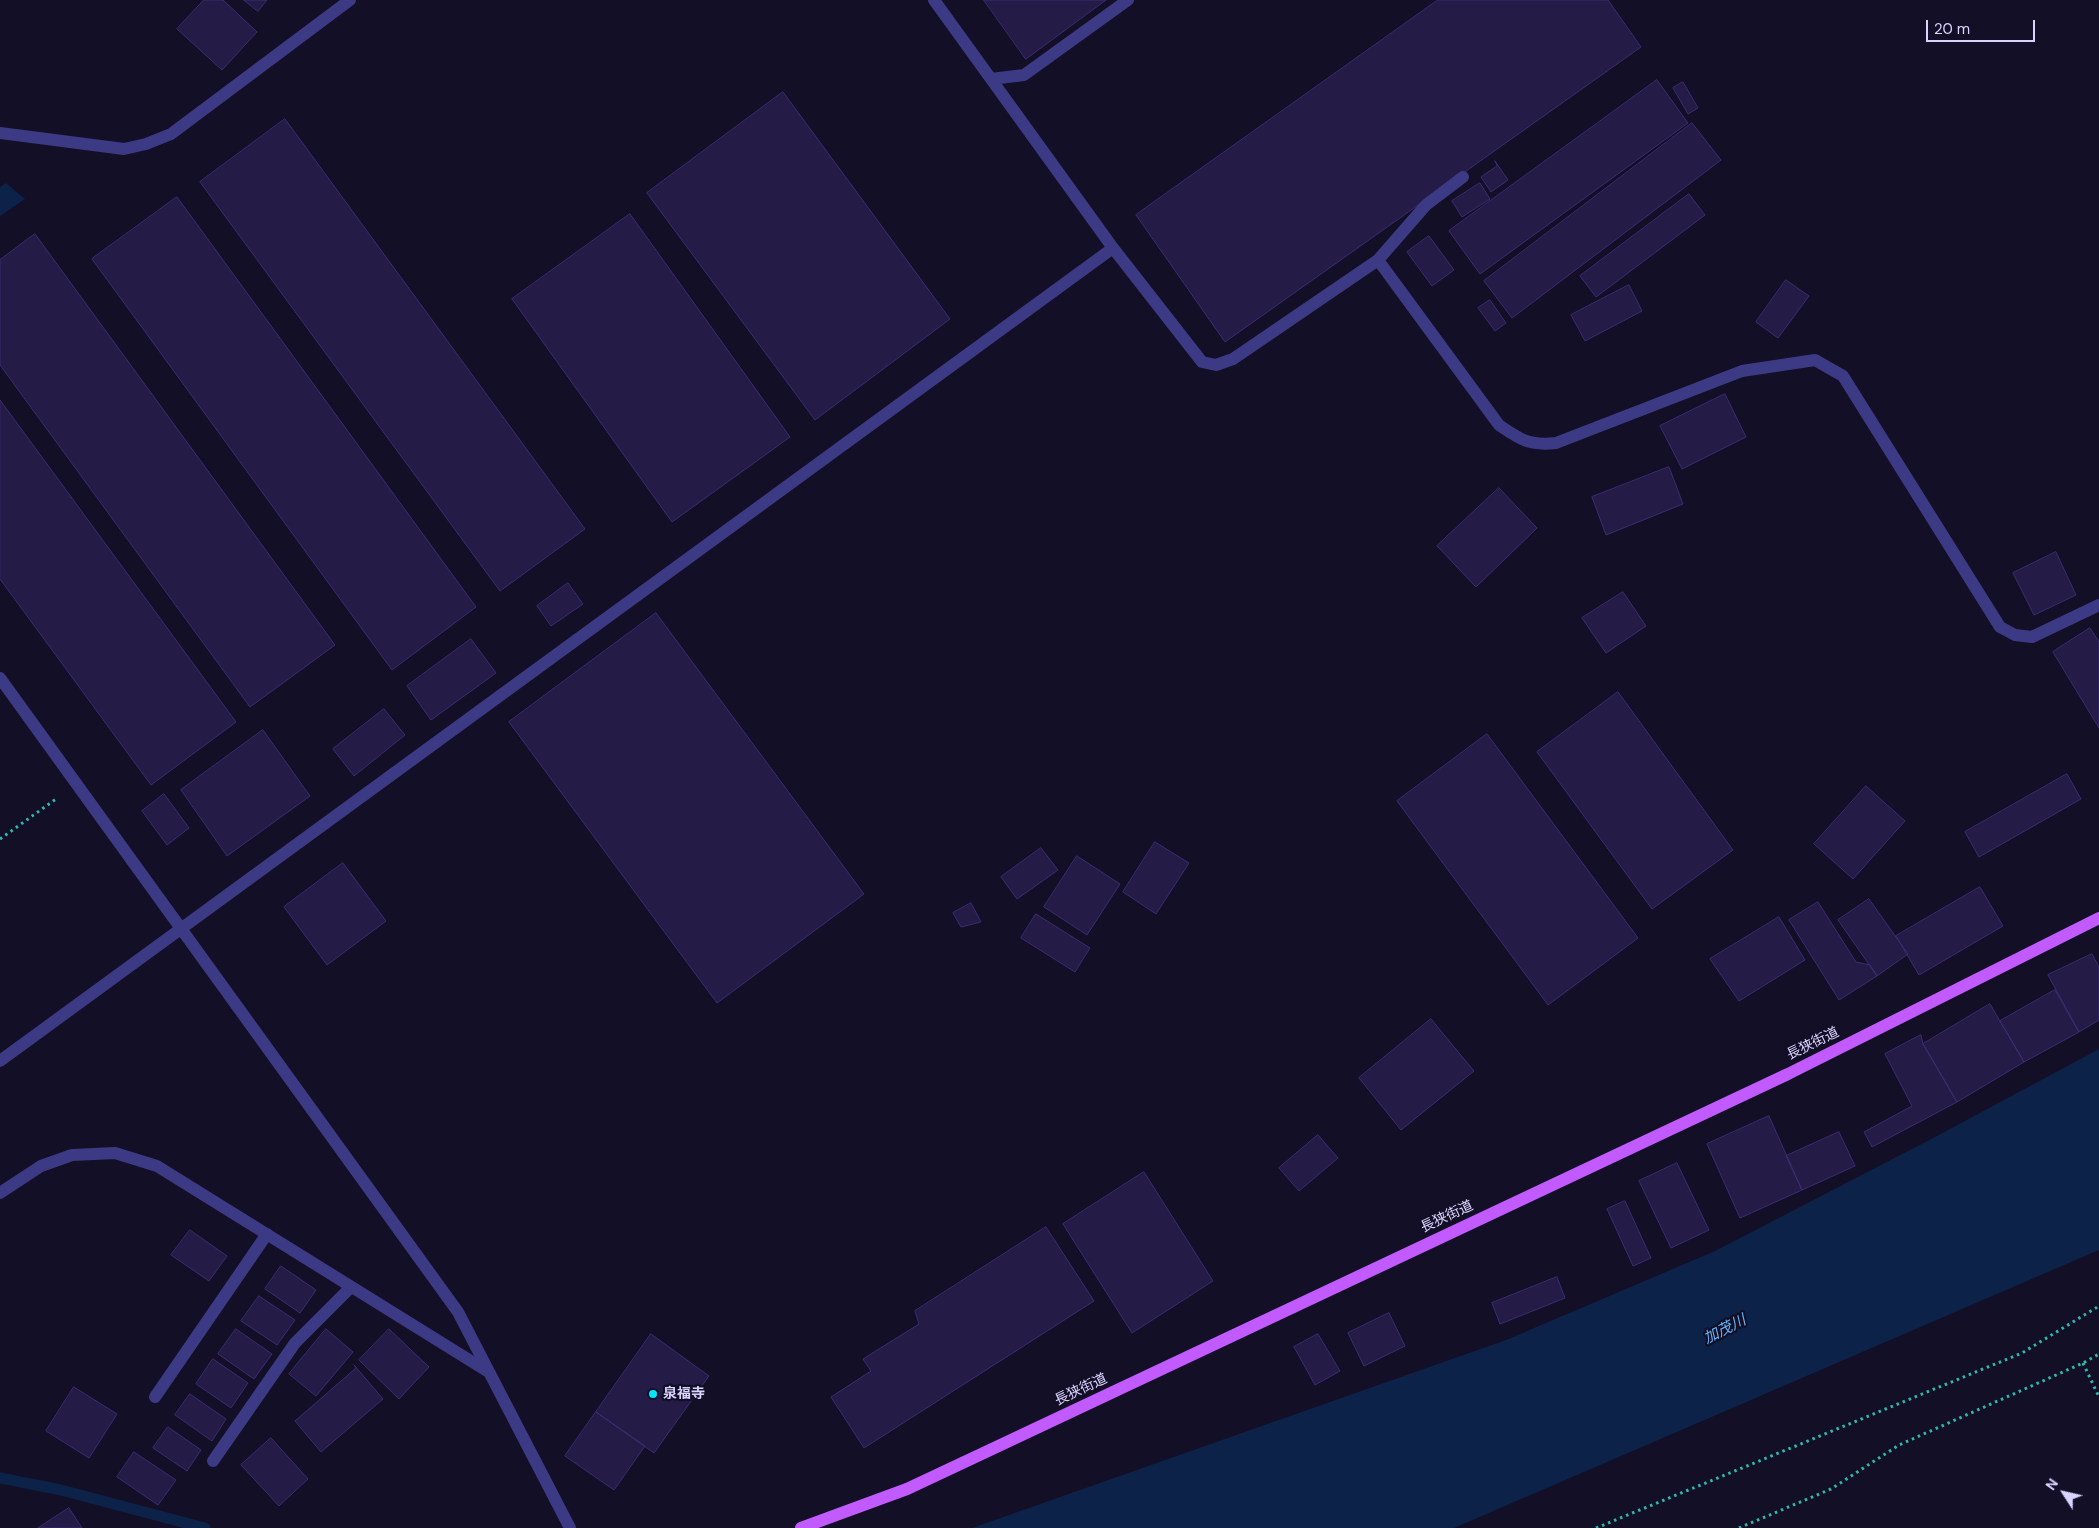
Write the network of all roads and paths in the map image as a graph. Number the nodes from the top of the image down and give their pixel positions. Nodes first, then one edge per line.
1 (350, 0) edge
2 (934, 0) edge
3 (1128, 0) edge
4 (990, 79) junction
5 (0, 132) edge
6 (1463, 177) dead end
7 (1113, 248) junction
8 (1378, 260) junction
9 (2099, 605) edge
10 (0, 678) edge
11 (77, 784) junction
12 (0, 839) edge
13 (2099, 918) edge
14 (181, 928) junction
15 (0, 1060) edge
16 (0, 1193) edge
17 (267, 1234) junction
18 (351, 1286) junction
19 (2099, 1306) edge
20 (2099, 1354) edge
21 (2083, 1363) junction
22 (488, 1371) junction
23 (155, 1397) dead end
24 (2099, 1397) edge
25 (213, 1461) dead end
26 (570, 1528) edge
27 (801, 1528) edge
28 (1596, 1528) edge
29 (1739, 1528) edge

1 - 5 street
2 - 4 street
3 - 4 street
4 - 7 street
6 - 8 street
7 - 8 street
7 - 14 street
8 - 9 street
10 - 11 street
11 - 12 path
11 - 14 street
13 - 27 main road, 長狭街道
14 - 15 street
14 - 22 street
16 - 17 street
17 - 18 street
17 - 23 street
18 - 22 street
18 - 25 street
19 - 28 path
20 - 21 path
21 - 24 path
21 - 29 path
22 - 26 street

